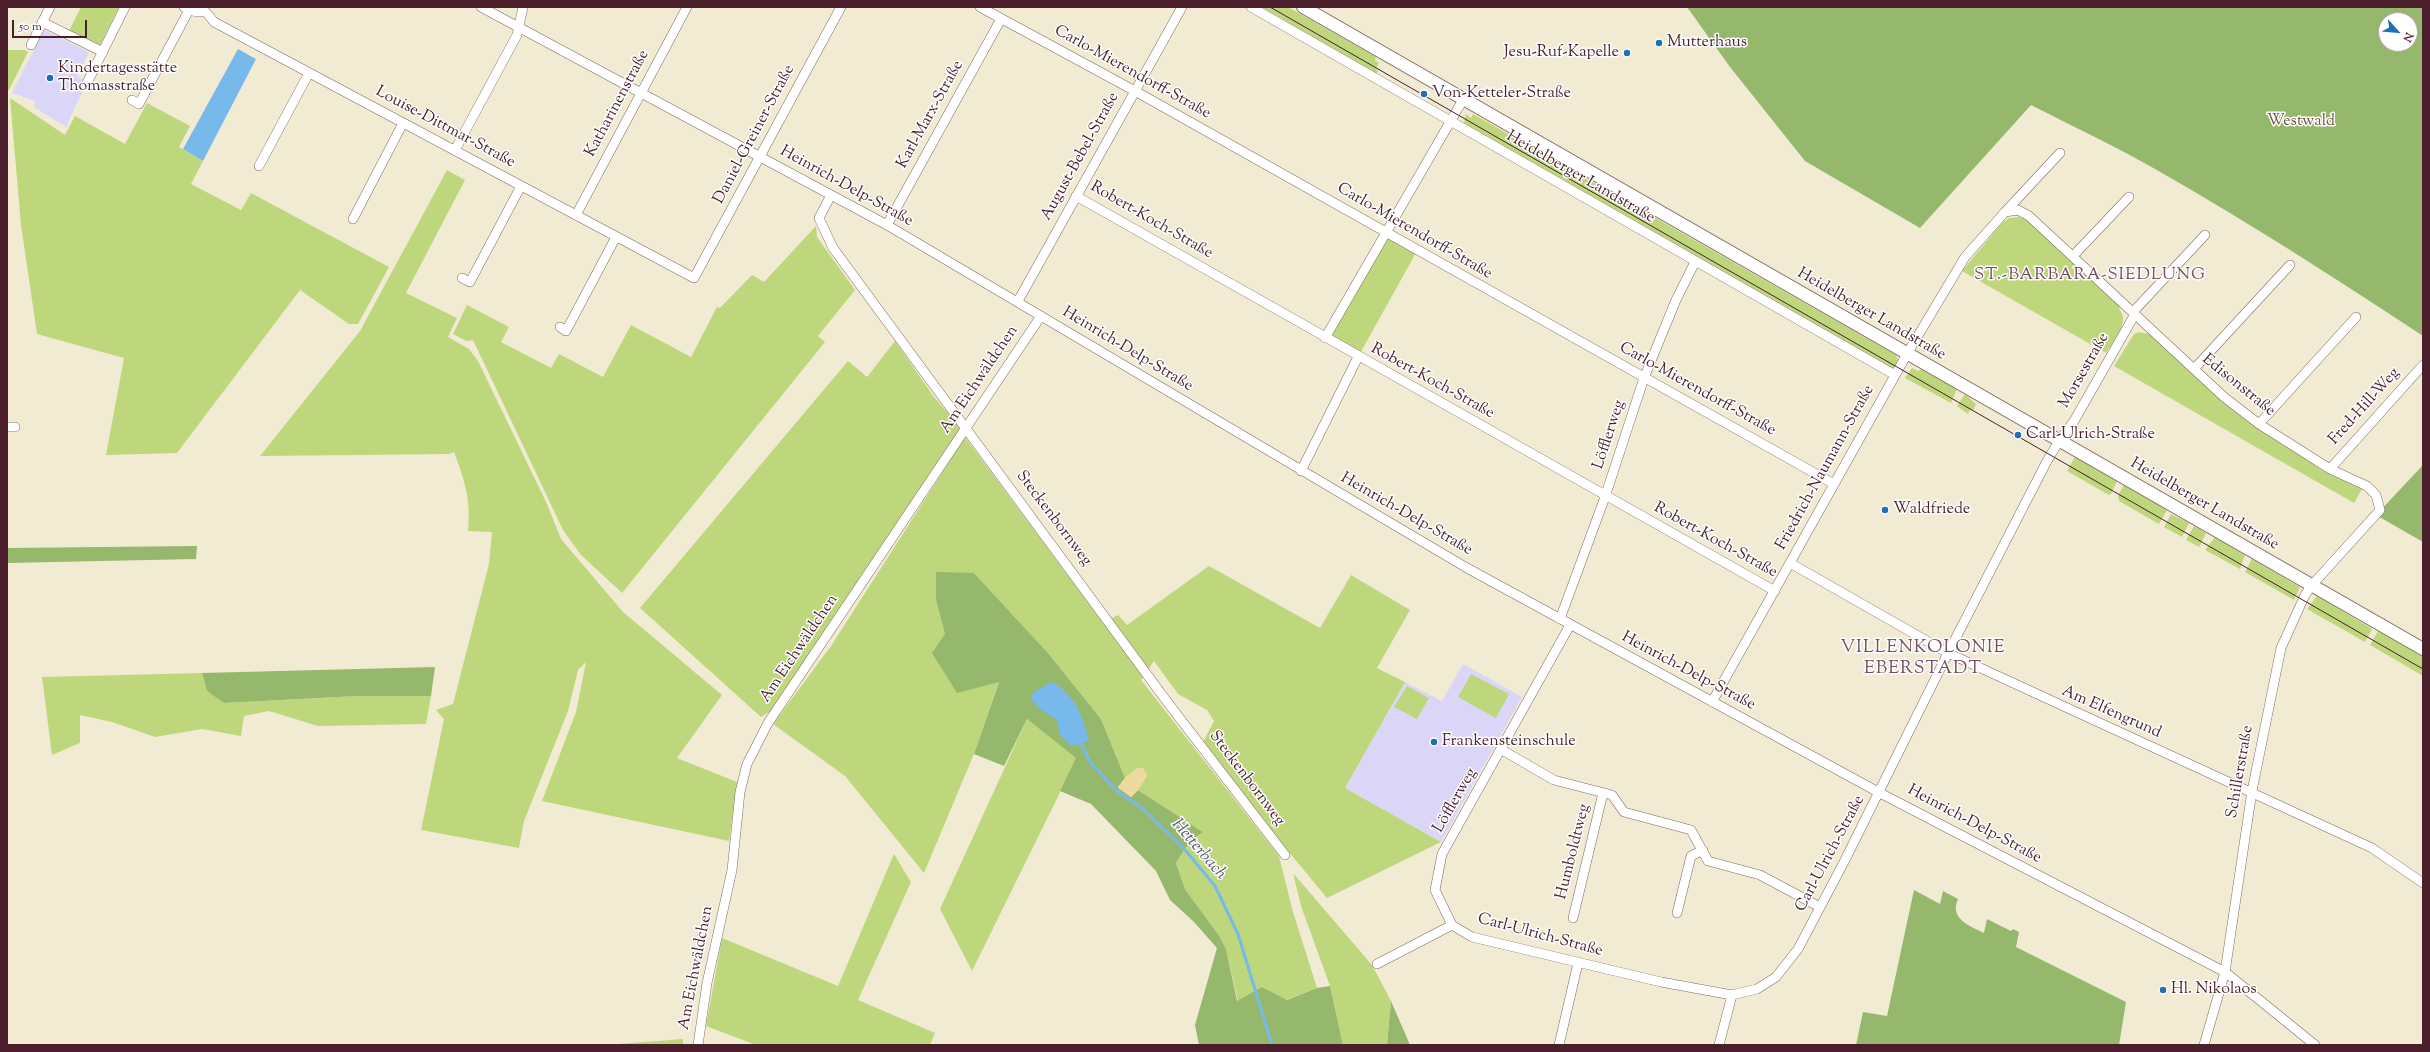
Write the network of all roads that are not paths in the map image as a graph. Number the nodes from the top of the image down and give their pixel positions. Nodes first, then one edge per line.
1 (50, 7) edge
2 (125, 7) edge
3 (481, 7) edge
4 (523, 7) edge
5 (687, 7) edge
6 (841, 7) edge
7 (980, 7) edge
8 (1182, 7) edge
9 (1251, 7) edge
10 (1303, 7) edge
11 (187, 8) edge
12 (207, 10) edge
13 (1001, 19) junction
14 (42, 22) junction
15 (518, 27) junction
16 (31, 45) dead end
17 (103, 52) junction
18 (309, 73) junction
19 (86, 85) dead end
20 (1135, 91) junction
21 (641, 93) junction
22 (1464, 98) junction
23 (132, 100) dead end
24 (1451, 122) junction
25 (403, 123) junction
26 (455, 150) junction
27 (2060, 153) dead end
28 (760, 157) junction
29 (259, 166) dead end
30 (521, 186) junction
31 (831, 195) junction
32 (1076, 196) junction
33 (2129, 197) dead end
34 (2005, 212) junction
35 (576, 215) junction
36 (353, 219) dead end
37 (887, 225) junction
38 (1386, 233) junction
39 (2205, 235) dead end
40 (616, 237) junction
41 (2073, 256) junction
42 (1695, 262) junction
43 (2290, 265) dead end
44 (462, 278) dead end
45 (694, 278) joint
46 (1018, 301) junction
47 (2134, 313) junction
48 (1041, 316) junction
49 (2356, 317) dead end
50 (560, 327) dead end
51 (1325, 338) junction
52 (1907, 354) junction
53 (1358, 357) junction
54 (2423, 365) edge
55 (2194, 369) junction
56 (1895, 375) junction
57 (1644, 378) junction
58 (2259, 424) junction
59 (966, 429) junction
60 (2059, 441) junction
61 (2330, 469) junction
62 (1301, 471) junction
63 (1834, 484) junction
64 (1606, 497) junction
65 (1790, 563) junction
66 (2312, 585) junction
67 (1775, 591) junction
68 (1560, 619) junction
69 (1570, 625) junction
70 (2423, 649) edge
71 (1948, 653) junction
72 (1712, 702) junction
73 (1502, 750) junction
74 (2252, 791) junction
75 (1603, 793) junction
76 (1880, 793) junction
77 (1703, 850) junction
78 (1285, 855) dead end
79 (2423, 883) edge
80 (1435, 890) joint
81 (1820, 907) junction
82 (1677, 913) dead end
83 (1573, 918) dead end
84 (1452, 925) junction
85 (1578, 963) junction
86 (1377, 964) dead end
87 (2225, 972) junction
88 (1732, 995) junction
89 (698, 1045) edge
90 (1559, 1045) edge
91 (1719, 1045) edge
92 (2204, 1045) edge
93 (2315, 1045) edge

1 - 14 street
2 - 17 street
3 - 15 street, Heinrich-Delp-Straße
4 - 15 street
5 - 21 street, Katharinenstraße
6 - 28 street, Daniel-Greiner-Straße
7 - 13 street, Carlo-Mierendorff-Straße
8 - 20 street, August-Bebel-Straße
9 - 24 street, Heidelberger Landstraße
10 - 22 street, Heidelberger Landstraße
11 - 12 street, Louise-Dittmar-Straße
11 - 23 street
12 - 18 street, Louise-Dittmar-Straße
13 - 20 street, Carlo-Mierendorff-Straße
13 - 37 street, Karl-Marx-Straße
14 - 16 street
14 - 17 street
15 - 21 street, Heinrich-Delp-Straße
15 - 26 street
17 - 19 street
18 - 25 street, Louise-Dittmar-Straße
18 - 29 street
20 - 32 street, August-Bebel-Straße
20 - 38 street, Carlo-Mierendorff-Straße
21 - 28 street, Heinrich-Delp-Straße
21 - 35 street, Katharinenstraße
22 - 24 street
22 - 52 street, Heidelberger Landstraße
24 - 38 street
24 - 42 street, Heidelberger Landstraße
25 - 26 street, Louise-Dittmar-Straße
25 - 36 street
26 - 30 street, Louise-Dittmar-Straße
27 - 34 street
28 - 31 street, Heinrich-Delp-Straße
28 - 45 street, Daniel-Greiner-Straße
30 - 35 street, Louise-Dittmar-Straße
30 - 44 street
31 - 37 street, Heinrich-Delp-Straße
31 - 59 street, Steckenbornweg
32 - 46 street, August-Bebel-Straße
32 - 51 street, Robert-Koch-Straße
33 - 41 street
34 - 41 street, Edisonstraße
34 - 52 street
35 - 40 street, Louise-Dittmar-Straße
37 - 46 street, Heinrich-Delp-Straße
38 - 51 street
38 - 57 street, Carlo-Mierendorff-Straße
39 - 47 street, Morsestraße
40 - 45 street, Louise-Dittmar-Straße
40 - 50 street
41 - 47 street, Edisonstraße
42 - 56 street, Heidelberger Landstraße
42 - 57 street, Löfflerweg
43 - 55 street
46 - 48 street, Heinrich-Delp-Straße
47 - 55 street, Edisonstraße
47 - 60 street, Morsestraße
48 - 59 street, Am Eichwäldchen
48 - 62 street, Heinrich-Delp-Straße
49 - 58 street
51 - 53 street, Robert-Koch-Straße
52 - 56 street, Friedrich-Naumann-Straße
52 - 60 street, Heidelberger Landstraße
53 - 62 street
53 - 64 street, Robert-Koch-Straße
54 - 61 street, Fred-Hill-Weg
55 - 58 street, Edisonstraße
56 - 63 street, Friedrich-Naumann-Straße
57 - 63 street, Carlo-Mierendorff-Straße
57 - 64 street, Löfflerweg
58 - 61 street, Edisonstraße
59 - 78 street, Steckenbornweg
59 - 89 street, Am Eichwäldchen
60 - 66 street, Heidelberger Landstraße
60 - 71 street, Carl-Ulrich-Straße
61 - 66 street, Edisonstraße
62 - 68 street, Heinrich-Delp-Straße
63 - 65 street, Friedrich-Naumann-Straße
64 - 67 street, Robert-Koch-Straße
64 - 68 street, Löfflerweg
65 - 67 street, Friedrich-Naumann-Straße
65 - 71 street, Am Elfengrund
66 - 70 street, Heidelberger Landstraße
66 - 74 street, Schillerstraße
67 - 72 street, Friedrich-Naumann-Straße
68 - 69 street, Heinrich-Delp-Straße
69 - 72 street, Heinrich-Delp-Straße
69 - 73 street, Löfflerweg
71 - 74 street, Am Elfengrund
71 - 76 street, Carl-Ulrich-Straße
72 - 76 street, Heinrich-Delp-Straße
73 - 75 street, Humboldtweg
73 - 80 street, Löfflerweg
74 - 79 street, Am Elfengrund
74 - 87 street, Schillerstraße
75 - 77 street, Humboldtweg
75 - 83 street, Humboldtweg
76 - 81 street, Carl-Ulrich-Straße
76 - 87 street, Heinrich-Delp-Straße
77 - 81 street, Humboldtweg
77 - 82 street
80 - 84 street, Carl-Ulrich-Straße
81 - 88 street, Carl-Ulrich-Straße
84 - 85 street, Carl-Ulrich-Straße
84 - 86 street, Carl-Ulrich-Straße
85 - 88 street, Carl-Ulrich-Straße
85 - 90 street
87 - 92 street, Schillerstraße
87 - 93 street, Heinrich-Delp-Straße
88 - 91 street

